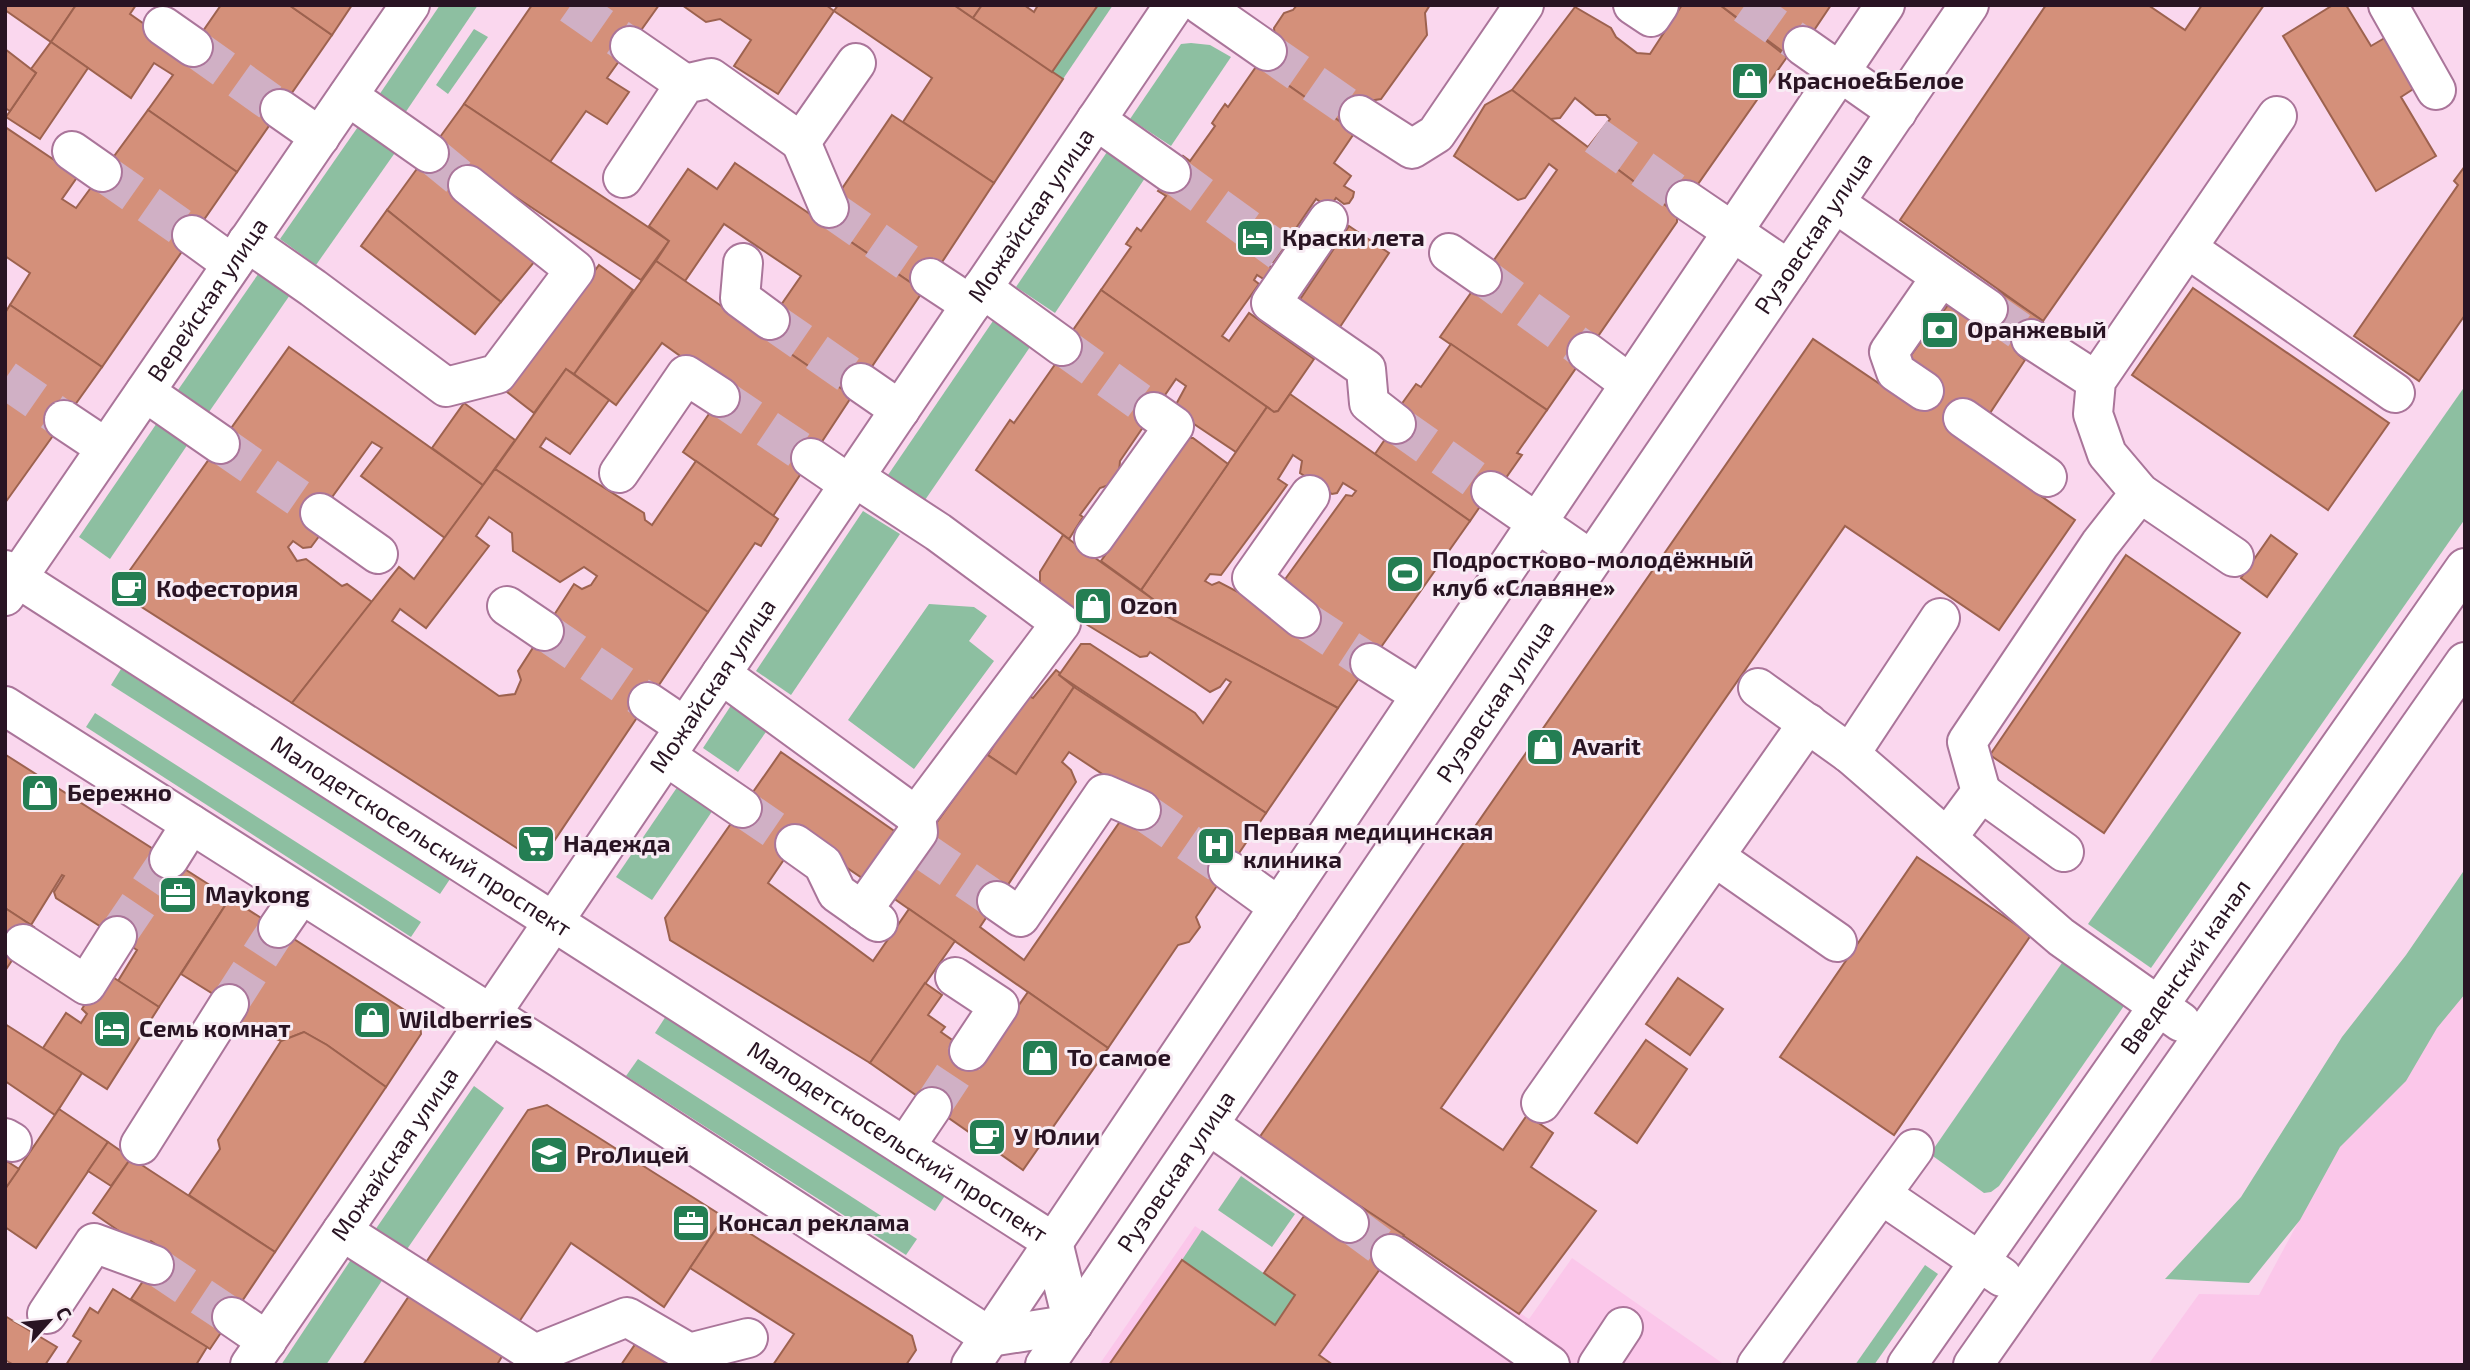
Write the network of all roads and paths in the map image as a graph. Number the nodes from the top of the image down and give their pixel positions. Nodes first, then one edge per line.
1 (410, 5) edge
2 (1174, 5) edge
3 (1201, 5) edge
4 (1524, 5) edge
5 (1633, 5) edge
6 (1660, 5) edge
7 (1885, 5) edge
8 (1969, 5) edge
9 (2388, 5) edge
10 (630, 46) tunnel mouth
11 (1803, 46) tunnel mouth
12 (1267, 51) tunnel mouth
13 (856, 63) dead end
14 (1840, 72) junction
15 (685, 84) junction
16 (2435, 90) dead end
17 (348, 96) junction
18 (280, 109) tunnel mouth
19 (1897, 112) junction
20 (1359, 115) tunnel mouth
21 (2277, 116) dead end
22 (1097, 120) junction
23 (320, 137) junction
24 (801, 142) junction
25 (429, 153) tunnel mouth
26 (1171, 173) tunnel mouth
27 (623, 178) dead end
28 (468, 185) tunnel mouth
29 (1686, 200) tunnel mouth
30 (1835, 203) junction
31 (829, 208) tunnel mouth
32 (1328, 220) dead end
33 (1733, 232) junction
34 (192, 236) tunnel mouth
35 (2187, 248) junction
36 (240, 253) junction
37 (1449, 253) dead end
38 (743, 263) dead end
39 (1789, 270) junction
40 (1482, 276) tunnel mouth
41 (1941, 277) junction
42 (930, 278) tunnel mouth
43 (976, 297) junction
44 (1988, 309) tunnel mouth
45 (771, 320) tunnel mouth
46 (2031, 339) tunnel mouth
47 (1062, 346) tunnel mouth
48 (1587, 352) tunnel mouth
49 (2096, 381) junction
50 (861, 383) tunnel mouth
51 (1630, 384) junction
52 (1924, 391) dead end
53 (145, 392) junction
54 (2395, 393) dead end
55 (720, 397) tunnel mouth
56 (900, 410) junction
57 (1154, 412) tunnel mouth
58 (1963, 418) dead end
59 (65, 421) tunnel mouth
60 (1396, 424) tunnel mouth
61 (220, 444) tunnel mouth
62 (106, 449) junction
63 (811, 458) tunnel mouth
64 (619, 473) dead end
65 (2046, 477) dead end
66 (852, 480) junction
67 (1490, 491) tunnel mouth
68 (2140, 493) junction
69 (1310, 495) dead end
70 (320, 513) tunnel mouth
71 (1537, 523) junction
72 (1094, 538) dead end
73 (378, 554) dead end
74 (2234, 557) dead end
75 (1591, 561) junction
76 (2465, 568) edge
77 (9, 581) edge
78 (508, 606) dead end
79 (1301, 618) tunnel mouth
80 (1940, 618) dead end
81 (544, 631) tunnel mouth
82 (2465, 662) edge
83 (1370, 663) tunnel mouth
84 (721, 674) junction
85 (1758, 688) dead end
86 (1421, 695) junction
87 (648, 702) tunnel mouth
88 (5, 706) edge
89 (1808, 723) junction
90 (676, 741) junction
91 (1850, 754) junction
92 (1980, 792) junction
93 (742, 808) tunnel mouth
94 (1141, 810) tunnel mouth
95 (191, 824) junction
96 (915, 835) junction
97 (1947, 838) junction
98 (795, 844) tunnel mouth
99 (2064, 852) dead end
100 (1715, 857) junction
101 (169, 859) tunnel mouth
102 (1228, 870) tunnel mouth
103 (300, 895) junction
104 (997, 901) tunnel mouth
105 (1279, 907) junction
106 (552, 921) junction
107 (278, 928) tunnel mouth
108 (117, 936) tunnel mouth
109 (1838, 942) dead end
110 (23, 944) dead end
111 (954, 976) dead end
112 (229, 1004) tunnel mouth
113 (2159, 1006) junction
114 (490, 1014) junction
115 (2202, 1037) junction
116 (969, 1051) tunnel mouth
117 (1541, 1103) dead end
118 (932, 1107) tunnel mouth
119 (1209, 1125) junction
120 (140, 1145) dead end
121 (905, 1147) junction
122 (1914, 1149) dead end
123 (1882, 1195) junction
124 (1349, 1223) tunnel mouth
125 (342, 1231) junction
126 (1053, 1242) junction
127 (1391, 1254) tunnel mouth
128 (1981, 1262) junction
129 (154, 1265) tunnel mouth
130 (2024, 1292) junction
131 (47, 1314) dead end
132 (232, 1317) tunnel mouth
133 (1073, 1324) junction
134 (1623, 1327) dead end
135 (748, 1338) dead end
136 (980, 1351) edge
137 (258, 1353) edge
138 (531, 1359) edge
139 (1761, 1364) edge
140 (1045, 1365) edge
141 (1550, 1365) edge
142 (1598, 1365) edge
143 (1907, 1365) edge
144 (1973, 1365) edge

1 - 17 street, Верейская улица
2 - 22 street, Можайская улица
3 - 12 street
4 - 20 street
5 - 6 street
7 - 14 street
8 - 19 street, Рузовская улица
9 - 16 street
10 - 15 street
11 - 14 street
13 - 24 street
14 - 19 street
14 - 33 street
15 - 24 street
15 - 27 street
17 - 23 street, Верейская улица
17 - 25 street
18 - 23 street
19 - 30 street, Рузовская улица
21 - 35 street
22 - 26 street
22 - 43 street, Можайская улица
23 - 36 street, Верейская улица
24 - 31 street
28 - 36 street
29 - 33 street
30 - 39 street, Рузовская улица
30 - 41 street
32 - 60 street
33 - 39 street
33 - 51 street
34 - 36 street
35 - 49 street
35 - 54 street
36 - 53 street, Верейская улица
37 - 40 street
38 - 45 street
39 - 75 street, Рузовская улица
41 - 44 street
41 - 52 street
42 - 43 street
43 - 47 street
43 - 56 street, Можайская улица
46 - 49 street
48 - 51 street
49 - 68 street
50 - 56 street
51 - 71 street
53 - 61 street
53 - 62 street, Верейская улица
55 - 64 street
56 - 66 street, Можайская улица
57 - 72 street
58 - 65 street
59 - 62 street
62 - 77 street, Верейская улица
63 - 66 street
66 - 84 street, Можайская улица
66 - 96 street
67 - 71 street
68 - 74 street
68 - 92 street
69 - 79 street
70 - 73 street
71 - 75 street
71 - 86 street
75 - 119 street, Рузовская улица
76 - 113 street, Введенский канал
77 - 106 street, Малодетскосельский проспект
78 - 81 street
80 - 91 street
82 - 115 street
83 - 86 street
84 - 90 street, Можайская улица
84 - 96 street
85 - 89 street
86 - 105 street
87 - 90 street
88 - 95 street
89 - 91 street
89 - 100 street
90 - 93 street
90 - 106 street, Можайская улица
91 - 97 street
92 - 97 street
92 - 99 street
94 - 104 street
95 - 101 street
95 - 103 street
96 - 98 street
97 - 113 street
100 - 109 street
100 - 117 street
102 - 105 street
103 - 107 street
103 - 114 street
105 - 126 street
106 - 114 street, Можайская улица
106 - 121 street, Малодетскосельский проспект
108 - 110 street
111 - 116 street
112 - 120 street
113 - 115 street
113 - 128 street, Введенский канал
114 - 125 street, Можайская улица
114 - 136 street
115 - 130 street
118 - 121 street
119 - 124 street
119 - 133 street, Рузовская улица
121 - 126 street, Малодетскосельский проспект
122 - 123 street
123 - 128 street
123 - 139 street
125 - 137 street, Можайская улица
125 - 138 street
126 - 133 street, Малодетскосельский проспект
126 - 136 street
127 - 141 street
128 - 130 street
128 - 143 street, Введенский канал
129 - 131 street
130 - 144 street
132 - 137 street
133 - 136 street
133 - 140 street, Рузовская улица
134 - 142 street
135 - 138 street

